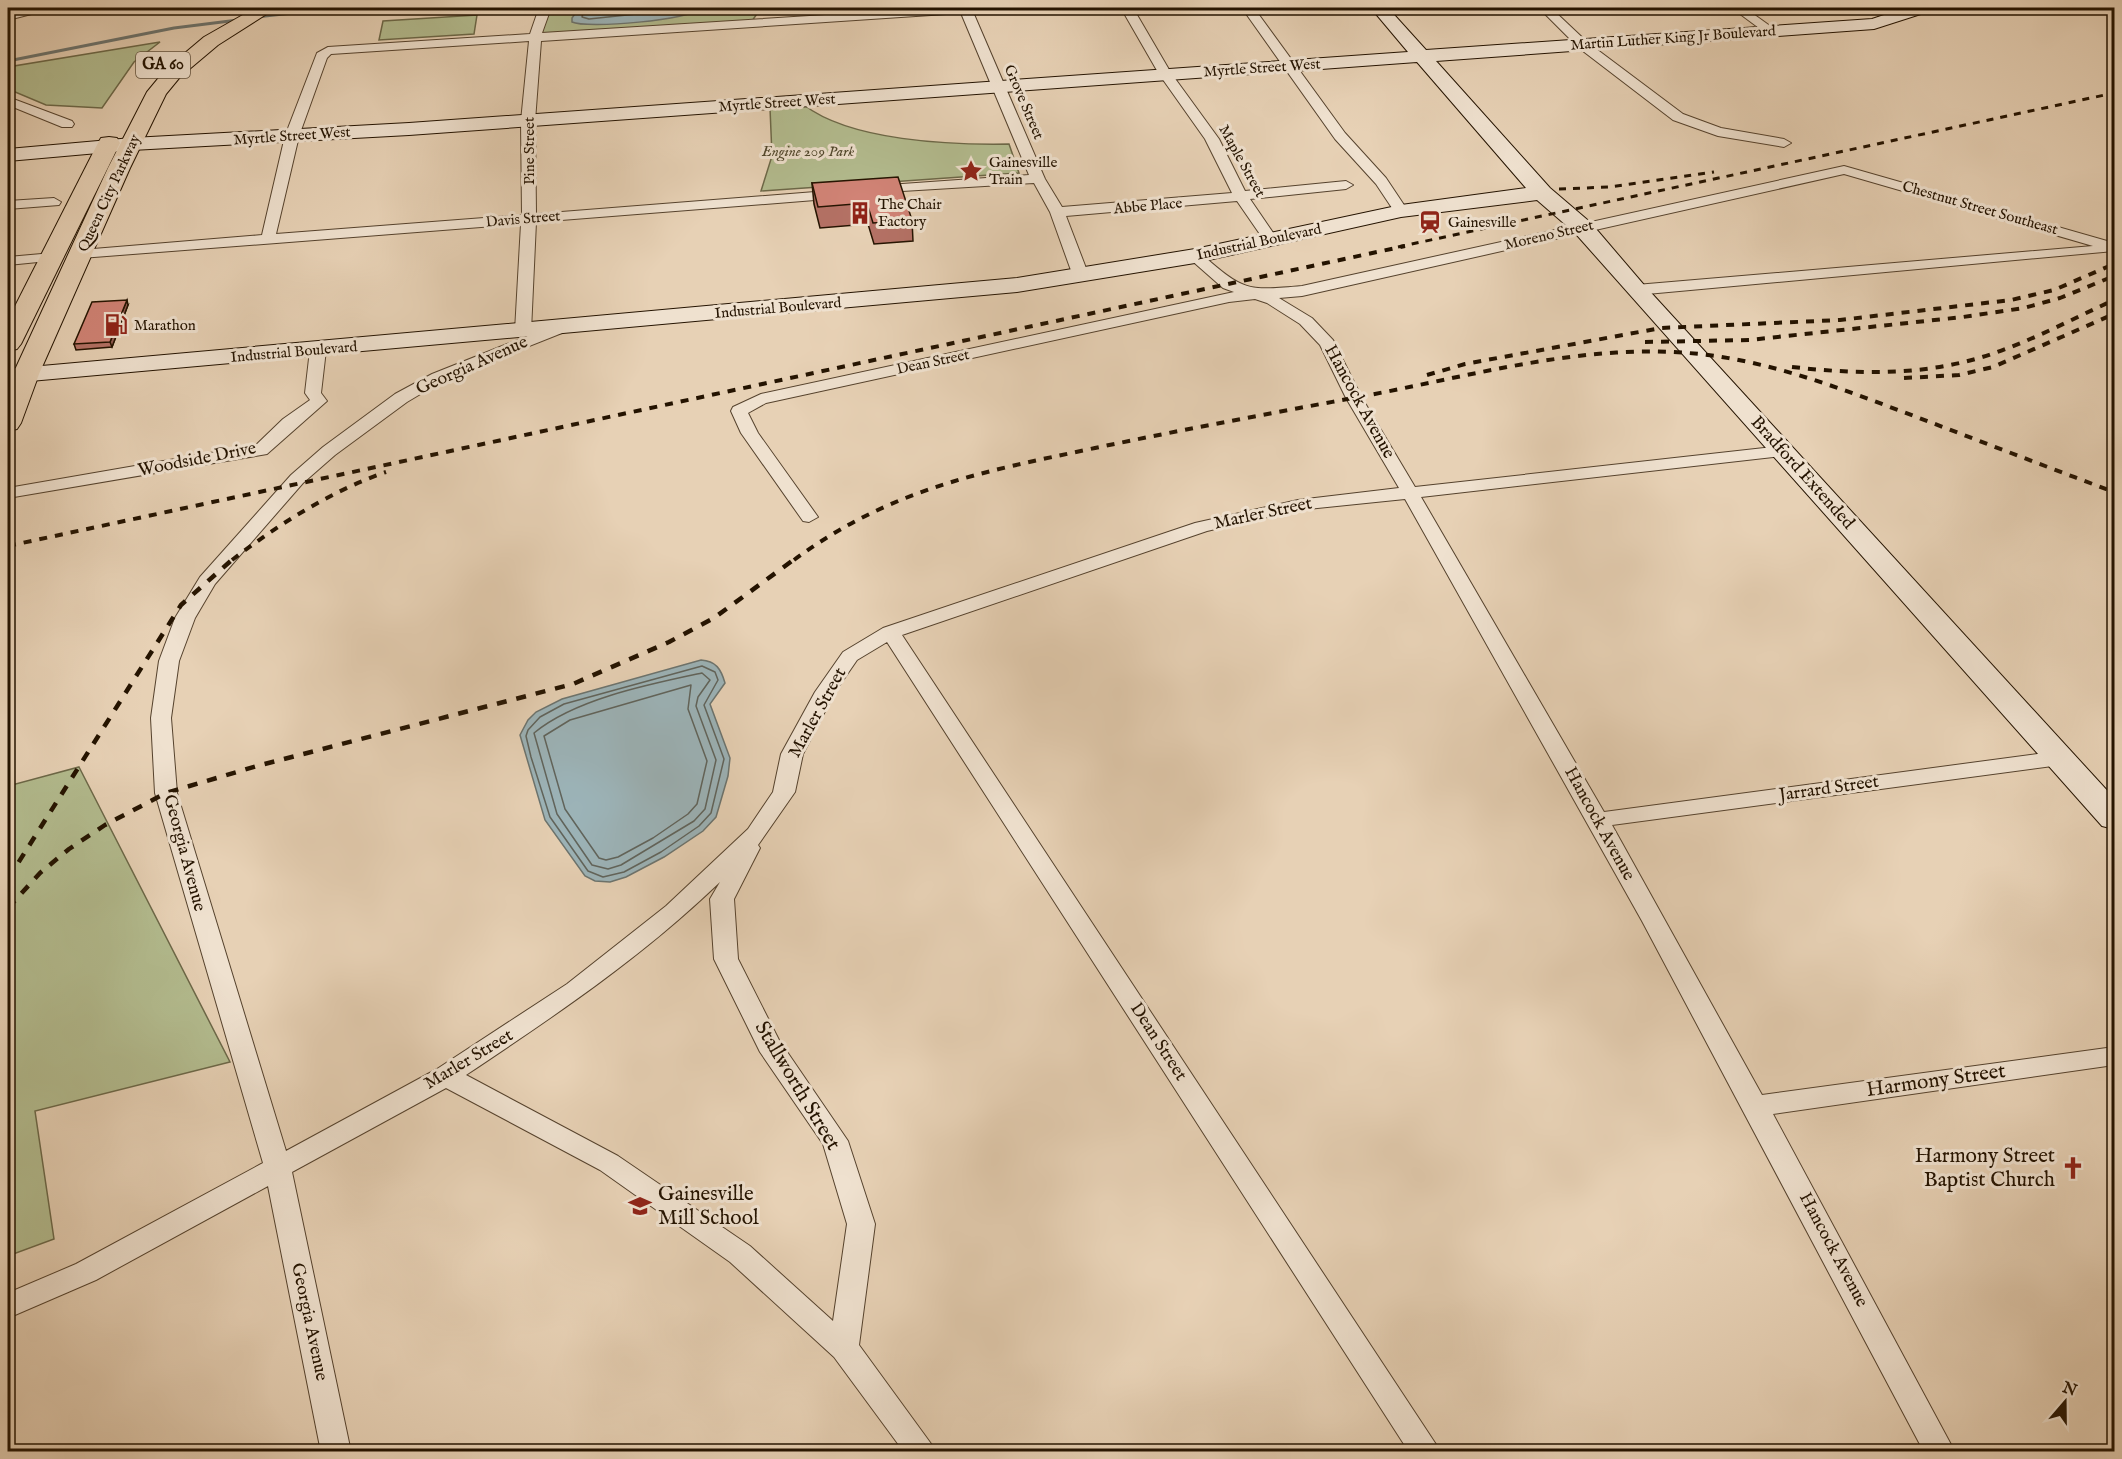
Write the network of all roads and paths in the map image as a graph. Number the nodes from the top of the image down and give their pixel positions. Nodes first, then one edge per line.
1 (49, 8) edge
2 (246, 8) edge
3 (267, 8) edge
4 (545, 8) edge
5 (966, 8) edge
6 (982, 8) edge
7 (1127, 8) edge
8 (1248, 8) edge
9 (1379, 8) edge
10 (1545, 8) edge
11 (1738, 8) edge
12 (1921, 8) edge
13 (30, 10) edge
14 (8, 16) edge
15 (1771, 31) junction
16 (535, 38) junction
17 (1584, 45) junction
18 (1422, 56) junction
19 (1290, 66) junction
20 (1165, 75) junction
21 (1000, 87) junction
22 (8, 101) edge
23 (528, 121) junction
24 (67, 124) dead end
25 (116, 130) junction
26 (292, 136) junction
27 (189, 142) junction
28 (1784, 143) dead end
29 (132, 144) junction
30 (8, 148) edge
31 (8, 156) edge
32 (118, 168) junction
33 (1844, 170) joint
34 (1038, 179) junction
35 (1346, 185) dead end
36 (1240, 195) junction
37 (1551, 200) junction
38 (54, 202) dead end
39 (8, 205) edge
40 (1401, 211) junction
41 (1057, 212) junction
42 (529, 218) junction
43 (1582, 228) junction
44 (268, 239) junction
45 (1271, 240) junction
46 (2115, 247) edge
47 (81, 254) junction
48 (1195, 256) junction
49 (53, 257) junction
50 (8, 261) edge
51 (1081, 276) junction
52 (1636, 290) junction
53 (1254, 295) junction
54 (561, 328) junction
55 (523, 331) junction
56 (8, 344) edge
57 (318, 350) junction
58 (17, 375) edge
59 (8, 423) edge
60 (1783, 451) junction
61 (1410, 491) junction
62 (8, 493) edge
63 (809, 517) dead end
64 (890, 632) junction
65 (2060, 759) junction
66 (2115, 818) edge
67 (1597, 820) junction
68 (756, 834) junction
69 (2115, 1056) edge
70 (446, 1076) junction
71 (1758, 1106) junction
72 (278, 1168) junction
73 (8, 1306) edge
74 (844, 1348) junction
75 (336, 1452) edge
76 (922, 1452) edge
77 (1426, 1452) edge
78 (1940, 1452) edge

1 - 13 street
2 - 25 main road, Queen City Parkway / GA 60
3 - 29 main road, Queen City Parkway / GA 60
4 - 16 street, Pine Street
5 - 6 street
5 - 16 street
5 - 21 street, Grove Street
7 - 20 street, Maple Street
8 - 19 street
9 - 18 street, Bradford Extended
10 - 17 street
11 - 15 street
12 - 15 street, Martin Luther King Jr Boulevard
13 - 14 street
15 - 17 street, Martin Luther King Jr Boulevard
16 - 23 street, Pine Street
16 - 26 street
17 - 18 street, Martin Luther King Jr Boulevard
17 - 28 street
18 - 19 street, Myrtle Street West
18 - 37 street, Bradford Extended
19 - 20 street, Myrtle Street West
19 - 40 street
20 - 21 street, Myrtle Street West
20 - 36 street, Maple Street
21 - 23 street, Myrtle Street West
21 - 34 street, Grove Street
22 - 24 street
23 - 26 street, Myrtle Street West
23 - 42 street, Pine Street
25 - 29 street, Myrtle Street West
25 - 30 street
25 - 31 street
25 - 49 main road, Queen City Parkway / GA 60
26 - 27 street, Myrtle Street West
26 - 44 street
27 - 29 street, Myrtle Street West
27 - 32 street
29 - 32 main road, Queen City Parkway / GA 60
32 - 47 main road, Queen City Parkway / GA 60
33 - 43 street, Moreno Street
33 - 46 street, Chestnut Street Southeast
34 - 41 street, Grove Street
34 - 42 street, Davis Street
35 - 36 street, Abbe Place
36 - 41 street, Abbe Place
36 - 45 street, Maple Street
37 - 40 street, Industrial Boulevard
37 - 43 street, Bradford Extended
38 - 39 street
40 - 45 street, Industrial Boulevard
41 - 51 street, Grove Street
42 - 44 street, Davis Street
42 - 55 street, Pine Street
43 - 52 street, Bradford Extended
43 - 53 street, Moreno Street
44 - 47 street, Davis Street
45 - 48 street, Industrial Boulevard
46 - 52 street
47 - 49 main road, Davis Street
47 - 58 main road, Queen City Parkway / GA 60
48 - 51 street, Industrial Boulevard
48 - 53 street, Hancock Avenue
49 - 50 street, Davis Street
49 - 56 main road, Queen City Parkway / GA 60
51 - 54 street, Industrial Boulevard
52 - 60 street, Bradford Extended
53 - 61 street, Hancock Avenue
53 - 63 street, Dean Street
54 - 55 street, Industrial Boulevard
54 - 72 street, Georgia Avenue
55 - 57 street, Industrial Boulevard
57 - 58 street, Industrial Boulevard
57 - 62 street, Woodside Drive
58 - 59 main road, Queen City Parkway / GA 60
60 - 61 street, Marler Street
60 - 65 street, Bradford Extended
61 - 64 street, Marler Street
61 - 67 street, Hancock Avenue
64 - 68 street, Marler Street
64 - 77 street, Dean Street
65 - 66 street, Bradford Extended
65 - 67 street, Jarrard Street
67 - 71 street, Hancock Avenue
68 - 70 street, Marler Street
68 - 74 street, Stallworth Street
69 - 71 street, Harmony Street
70 - 72 street, Marler Street
70 - 74 street
71 - 78 street, Hancock Avenue
72 - 73 street, Marler Street
72 - 75 street, Georgia Avenue
74 - 76 street

